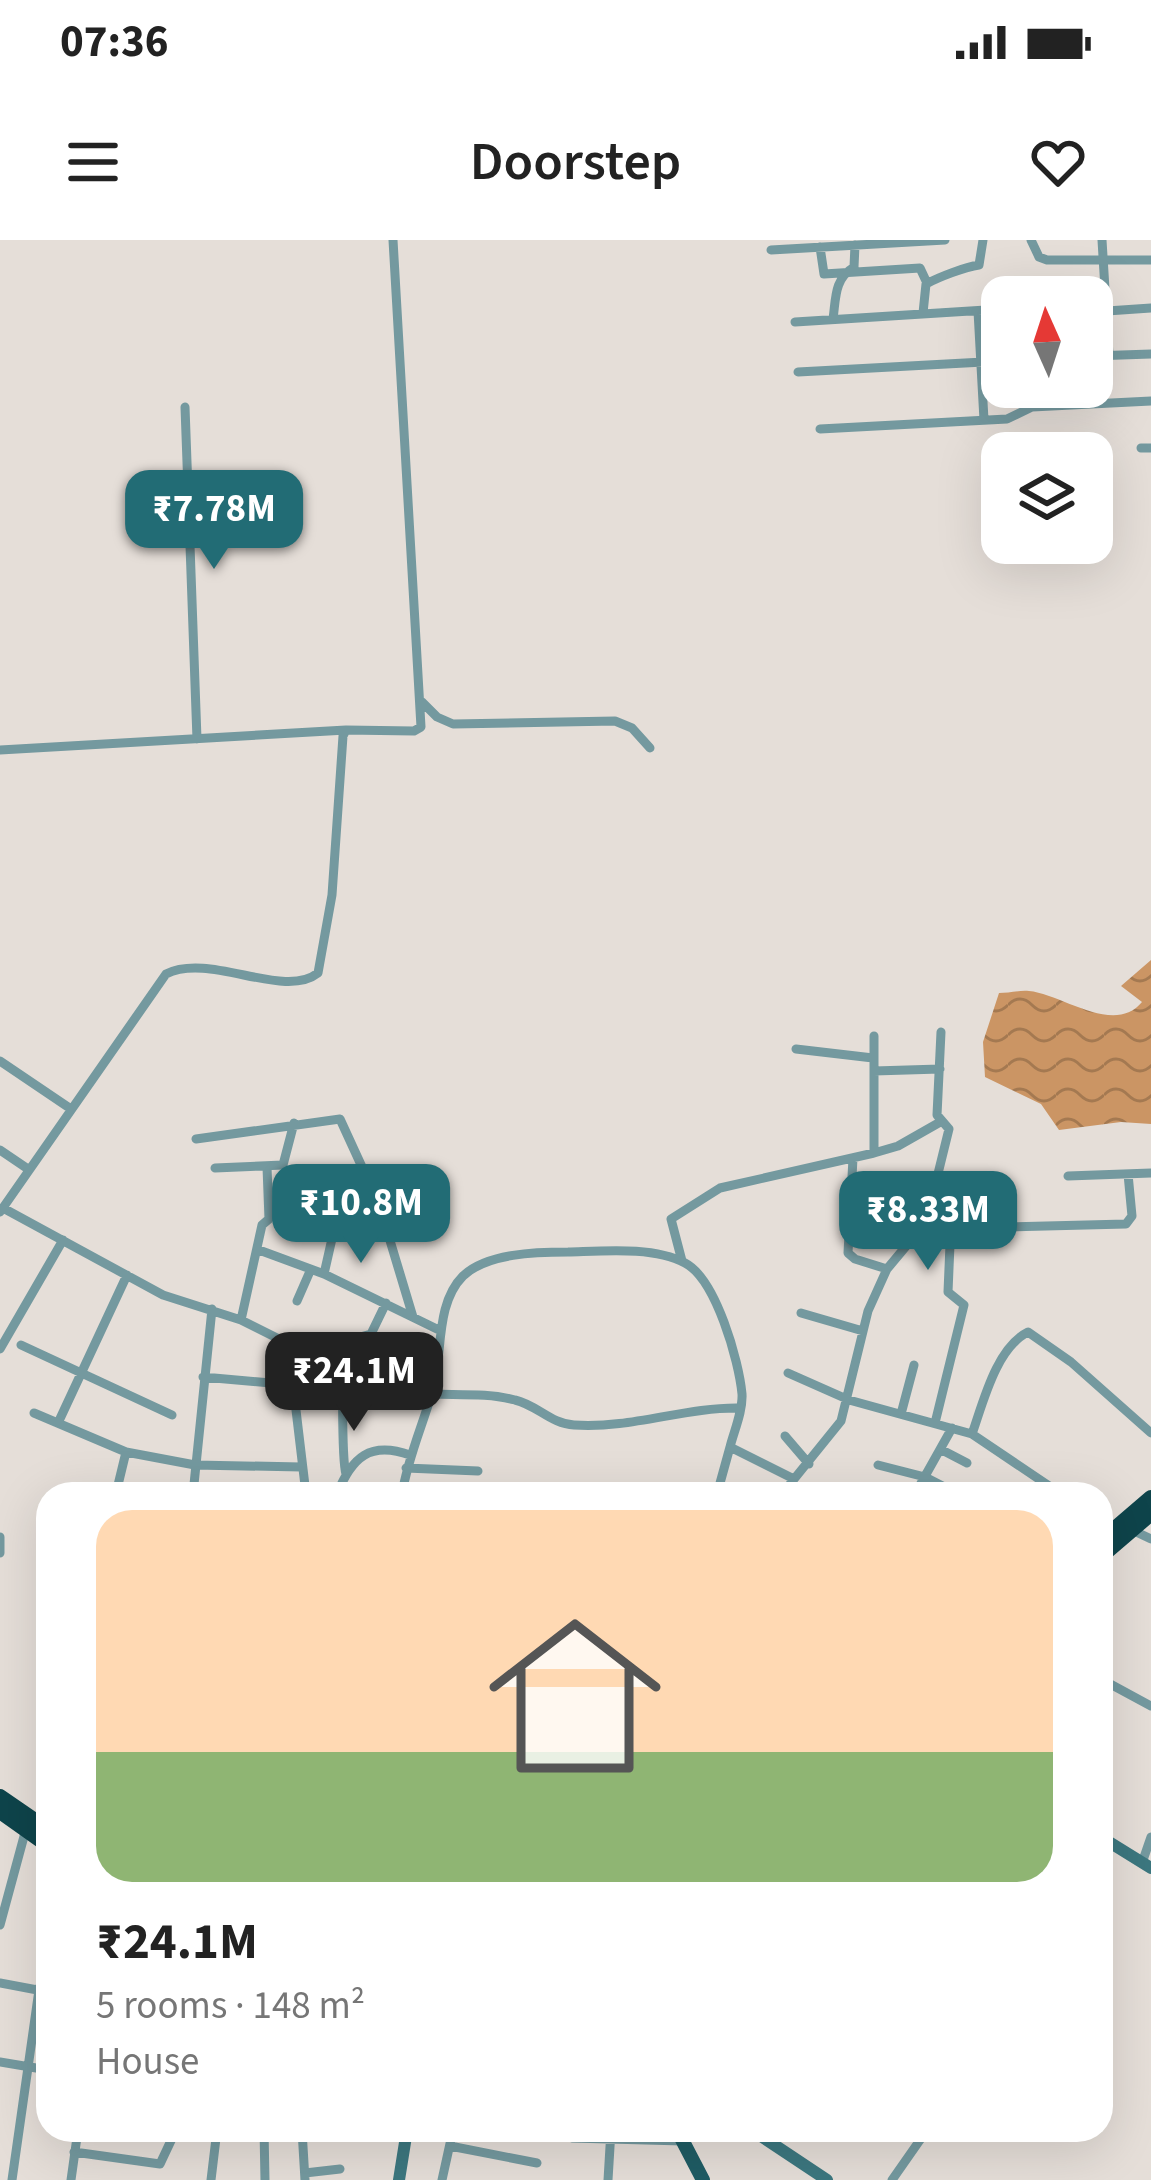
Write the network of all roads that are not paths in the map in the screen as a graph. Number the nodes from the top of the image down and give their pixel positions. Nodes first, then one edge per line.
1 (393, 240) edge
2 (945, 240) edge
3 (982, 240) edge
4 (1030, 240) edge
5 (1102, 240) edge
6 (897, 241) edge
7 (855, 245) junction
8 (820, 248) junction
9 (771, 250) dead end
10 (1151, 260) edge
11 (1104, 262) junction
12 (843, 274) junction
13 (1105, 276) edge
14 (928, 283) junction
15 (1113, 307) edge
16 (1151, 308) edge
17 (978, 310) junction
18 (981, 310) edge
19 (923, 313) junction
20 (833, 319) junction
21 (795, 322) dead end
22 (1151, 354) edge
23 (1113, 355) edge
24 (980, 363) junction
25 (798, 372) dead end
26 (1151, 401) edge
27 (185, 407) dead end
28 (984, 420) junction
29 (820, 429) dead end
30 (422, 702) junction
31 (346, 730) junction
32 (197, 739) junction
33 (650, 748) dead end
34 (0, 750) edge
35 (941, 1032) dead end
36 (874, 1036) dead end
37 (796, 1049) dead end
38 (873, 1058) junction
39 (0, 1060) edge
40 (940, 1069) junction
41 (874, 1072) junction
42 (71, 1109) junction
43 (942, 1121) junction
44 (294, 1123) junction
45 (196, 1139) dead end
46 (0, 1150) edge
47 (874, 1153) junction
48 (854, 1158) junction
49 (267, 1167) junction
50 (215, 1168) dead end
51 (28, 1169) junction
52 (1151, 1173) edge
53 (1127, 1174) junction
54 (1068, 1177) dead end
55 (379, 1204) junction
56 (2, 1210) edge
57 (922, 1220) junction
58 (951, 1220) junction
59 (949, 1238) junction
60 (912, 1239) junction
61 (63, 1240) junction
62 (259, 1250) junction
63 (682, 1261) junction
64 (887, 1268) junction
65 (310, 1269) junction
66 (323, 1274) junction
67 (127, 1275) junction
68 (297, 1301) dead end
69 (386, 1303) junction
70 (212, 1309) junction
71 (801, 1313) dead end
72 (412, 1317) junction
73 (241, 1320) junction
74 (863, 1330) junction
75 (442, 1331) junction
76 (21, 1345) dead end
77 (0, 1349) edge
78 (914, 1365) dead end
79 (81, 1373) junction
80 (788, 1373) dead end
81 (203, 1377) junction
82 (293, 1385) junction
83 (432, 1394) junction
84 (848, 1400) junction
85 (740, 1408) junction
86 (34, 1413) dead end
87 (901, 1414) junction
88 (172, 1415) dead end
89 (58, 1423) junction
90 (935, 1423) junction
91 (952, 1428) junction
92 (1151, 1433) edge
93 (972, 1434) junction
94 (785, 1436) dead end
95 (730, 1447) junction
96 (941, 1450) junction
97 (126, 1452) junction
98 (410, 1455) junction
99 (967, 1463) dead end
100 (808, 1464) junction
101 (878, 1465) dead end
102 (195, 1466) junction
103 (301, 1467) junction
104 (406, 1468) junction
105 (478, 1471) dead end
106 (346, 1474) junction
107 (926, 1478) junction
108 (794, 1479) junction
109 (119, 1482) edge
110 (194, 1482) edge
111 (304, 1482) edge
112 (342, 1482) edge
113 (404, 1482) edge
114 (720, 1482) edge
115 (792, 1482) edge
116 (924, 1482) edge
117 (936, 1482) edge
118 (1043, 1482) edge
119 (1151, 1498) edge
120 (1151, 1514) edge
121 (1113, 1526) edge
122 (1132, 1530) junction
123 (0, 1537) edge
124 (1151, 1539) edge
125 (1113, 1546) edge
126 (0, 1552) edge
127 (1113, 1685) edge
128 (1151, 1706) edge
129 (0, 1797) edge
130 (0, 1810) edge
131 (36, 1822) edge
132 (26, 1829) junction
133 (36, 1836) edge
134 (1151, 1837) edge
135 (1113, 1845) edge
136 (1146, 1866) edge
137 (0, 1925) edge
138 (0, 1983) edge
139 (36, 1990) edge
140 (36, 2029) edge
141 (0, 2062) edge
142 (29, 2067) junction
143 (36, 2068) edge
144 (76, 2142) edge
145 (170, 2142) edge
146 (216, 2142) edge
147 (264, 2142) edge
148 (303, 2142) edge
149 (405, 2142) edge
150 (451, 2142) edge
151 (610, 2142) edge
152 (683, 2142) edge
153 (770, 2142) edge
154 (919, 2142) edge
155 (450, 2146) junction
156 (74, 2152) junction
157 (536, 2163) dead end
158 (340, 2170) dead end
159 (305, 2177) edge
160 (12, 2180) edge
161 (71, 2180) edge
162 (211, 2180) edge
163 (266, 2180) edge
164 (399, 2180) edge
165 (442, 2180) edge
166 (608, 2180) edge
167 (703, 2180) edge
168 (826, 2180) edge
169 (892, 2180) edge

1 - 30 street
2 - 6 street
3 - 14 street
4 - 11 street
5 - 11 street
6 - 7 street
7 - 8 street
7 - 12 street
8 - 9 street
8 - 12 street
10 - 11 street
11 - 13 street
12 - 14 street
12 - 20 street
14 - 19 street
15 - 16 street
17 - 18 street
17 - 19 street
17 - 24 street
19 - 20 street
20 - 21 street
22 - 23 street
24 - 25 street
24 - 28 street
26 - 28 street
27 - 32 street
28 - 29 street
30 - 31 street
30 - 33 street
31 - 32 street
31 - 42 street
32 - 34 street
35 - 40 street
36 - 38 street
37 - 38 street
38 - 41 street
39 - 42 street
40 - 41 street
40 - 43 street
41 - 47 street
42 - 51 street
43 - 47 street
43 - 57 street
44 - 45 street
44 - 49 street
44 - 55 street
46 - 51 street
47 - 48 street
48 - 63 street
48 - 64 street
49 - 50 street
49 - 62 street
51 - 56 street
52 - 53 street
53 - 54 street
53 - 58 street
55 - 66 street
55 - 72 street
56 - 61 street
57 - 58 street
57 - 60 street
58 - 59 street
59 - 60 street
59 - 90 street
60 - 64 street
61 - 67 street
61 - 77 street
62 - 65 street
62 - 73 street
63 - 75 street
63 - 85 street
64 - 74 street
65 - 66 street
65 - 68 street
66 - 69 street
67 - 70 street
67 - 79 street
69 - 72 street
69 - 106 street
70 - 73 street
70 - 81 street
71 - 74 street
72 - 75 street
73 - 82 street
74 - 84 street
75 - 83 street
76 - 79 street
78 - 87 street
79 - 88 street
79 - 89 street
80 - 84 street
81 - 82 street
81 - 102 street
82 - 103 street
83 - 85 street
83 - 98 street
84 - 87 street
84 - 100 street
85 - 95 street
86 - 89 street
87 - 90 street
89 - 97 street
90 - 91 street
91 - 93 street
91 - 96 street
92 - 93 street
93 - 118 street
94 - 100 street
95 - 108 street
95 - 114 street
96 - 99 street
96 - 107 street
97 - 102 street
97 - 109 street
98 - 104 street
98 - 106 street
100 - 108 street
101 - 107 street
102 - 103 street
102 - 110 street
103 - 111 street
104 - 105 street
104 - 113 street
106 - 112 street
107 - 116 street
107 - 117 street
108 - 115 street
119 - 121 highway
120 - 122 highway
122 - 124 street
122 - 125 highway
123 - 126 street
127 - 128 street
129 - 131 highway
130 - 132 highway
132 - 133 highway
132 - 137 street
134 - 136 street
135 - 136 main road
138 - 139 street
140 - 142 street
141 - 142 street
142 - 143 street
142 - 160 street
144 - 156 street
145 - 156 street
146 - 162 street
147 - 163 street
148 - 159 street
149 - 164 main road
150 - 155 street
151 - 166 street
152 - 167 main road
153 - 168 main road
154 - 169 street
155 - 157 street
155 - 165 street
156 - 161 street
158 - 159 street

